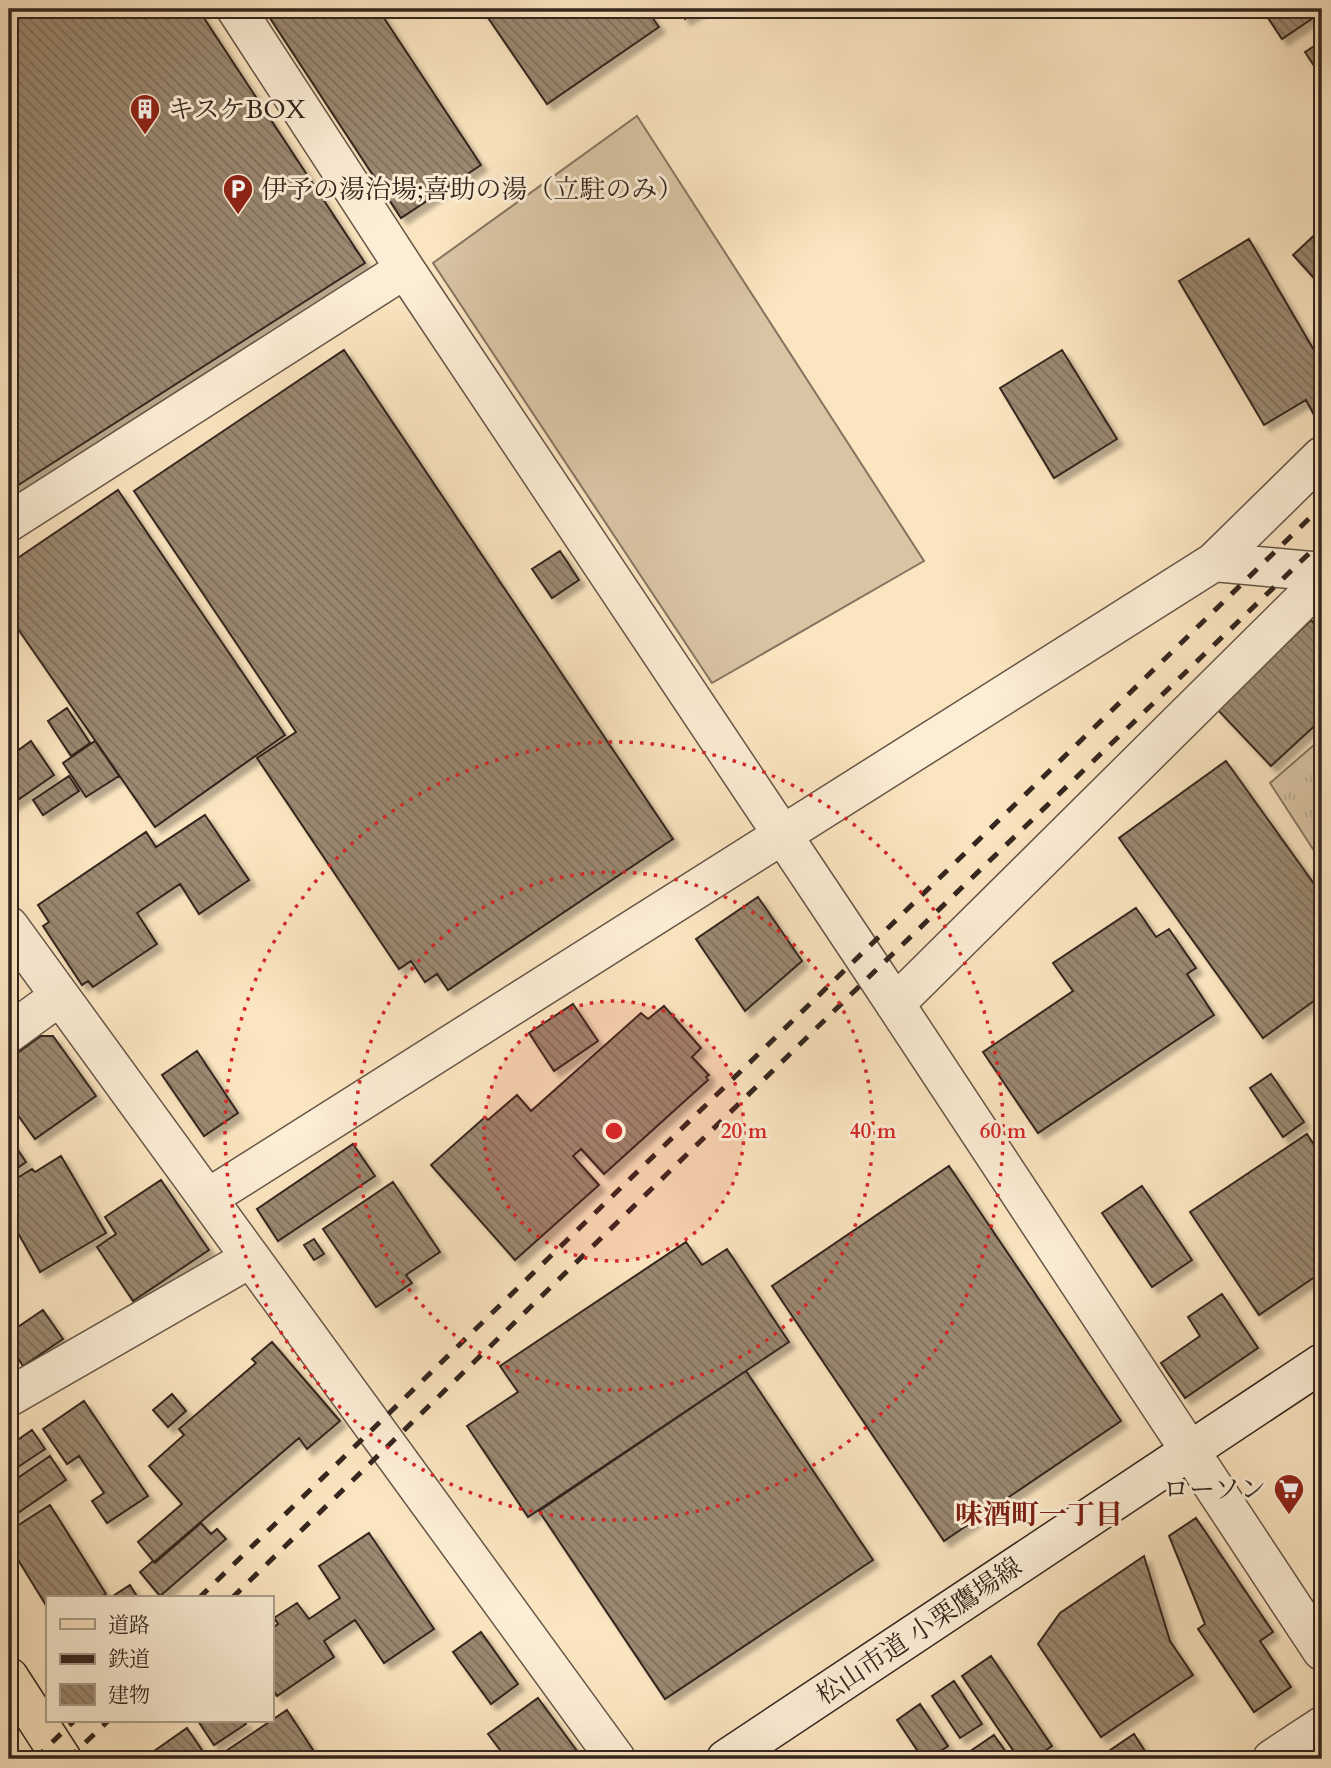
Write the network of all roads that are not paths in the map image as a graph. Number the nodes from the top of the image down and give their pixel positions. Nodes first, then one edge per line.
1 (236, 9) edge
2 (405, 269) junction
3 (1322, 456) edge
4 (9, 522) edge
5 (1214, 562) junction
6 (1322, 572) edge
7 (1322, 581) edge
8 (782, 836) junction
9 (9, 926) edge
10 (60, 996) junction
11 (895, 1004) junction
12 (9, 1033) edge
13 (208, 1198) junction
14 (251, 1258) junction
15 (1322, 1363) edge
16 (10, 1394) edge
17 (1190, 1451) junction
18 (1322, 1651) edge
19 (9, 1677) edge
20 (1322, 1726) edge
21 (62, 1759) edge
22 (616, 1759) edge
23 (726, 1759) edge
24 (1272, 1759) edge

1 - 2 street
2 - 4 street
2 - 8 street
3 - 5 street
5 - 6 street
5 - 8 street
7 - 11 street
8 - 11 street
8 - 13 street
9 - 10 street
10 - 12 street
10 - 13 street
11 - 17 street
13 - 14 street
14 - 16 street
14 - 22 street
15 - 17 street, 松山市道 小栗鷹場線
17 - 18 street
17 - 23 street, 松山市道 小栗鷹場線
19 - 21 main road
20 - 24 street

